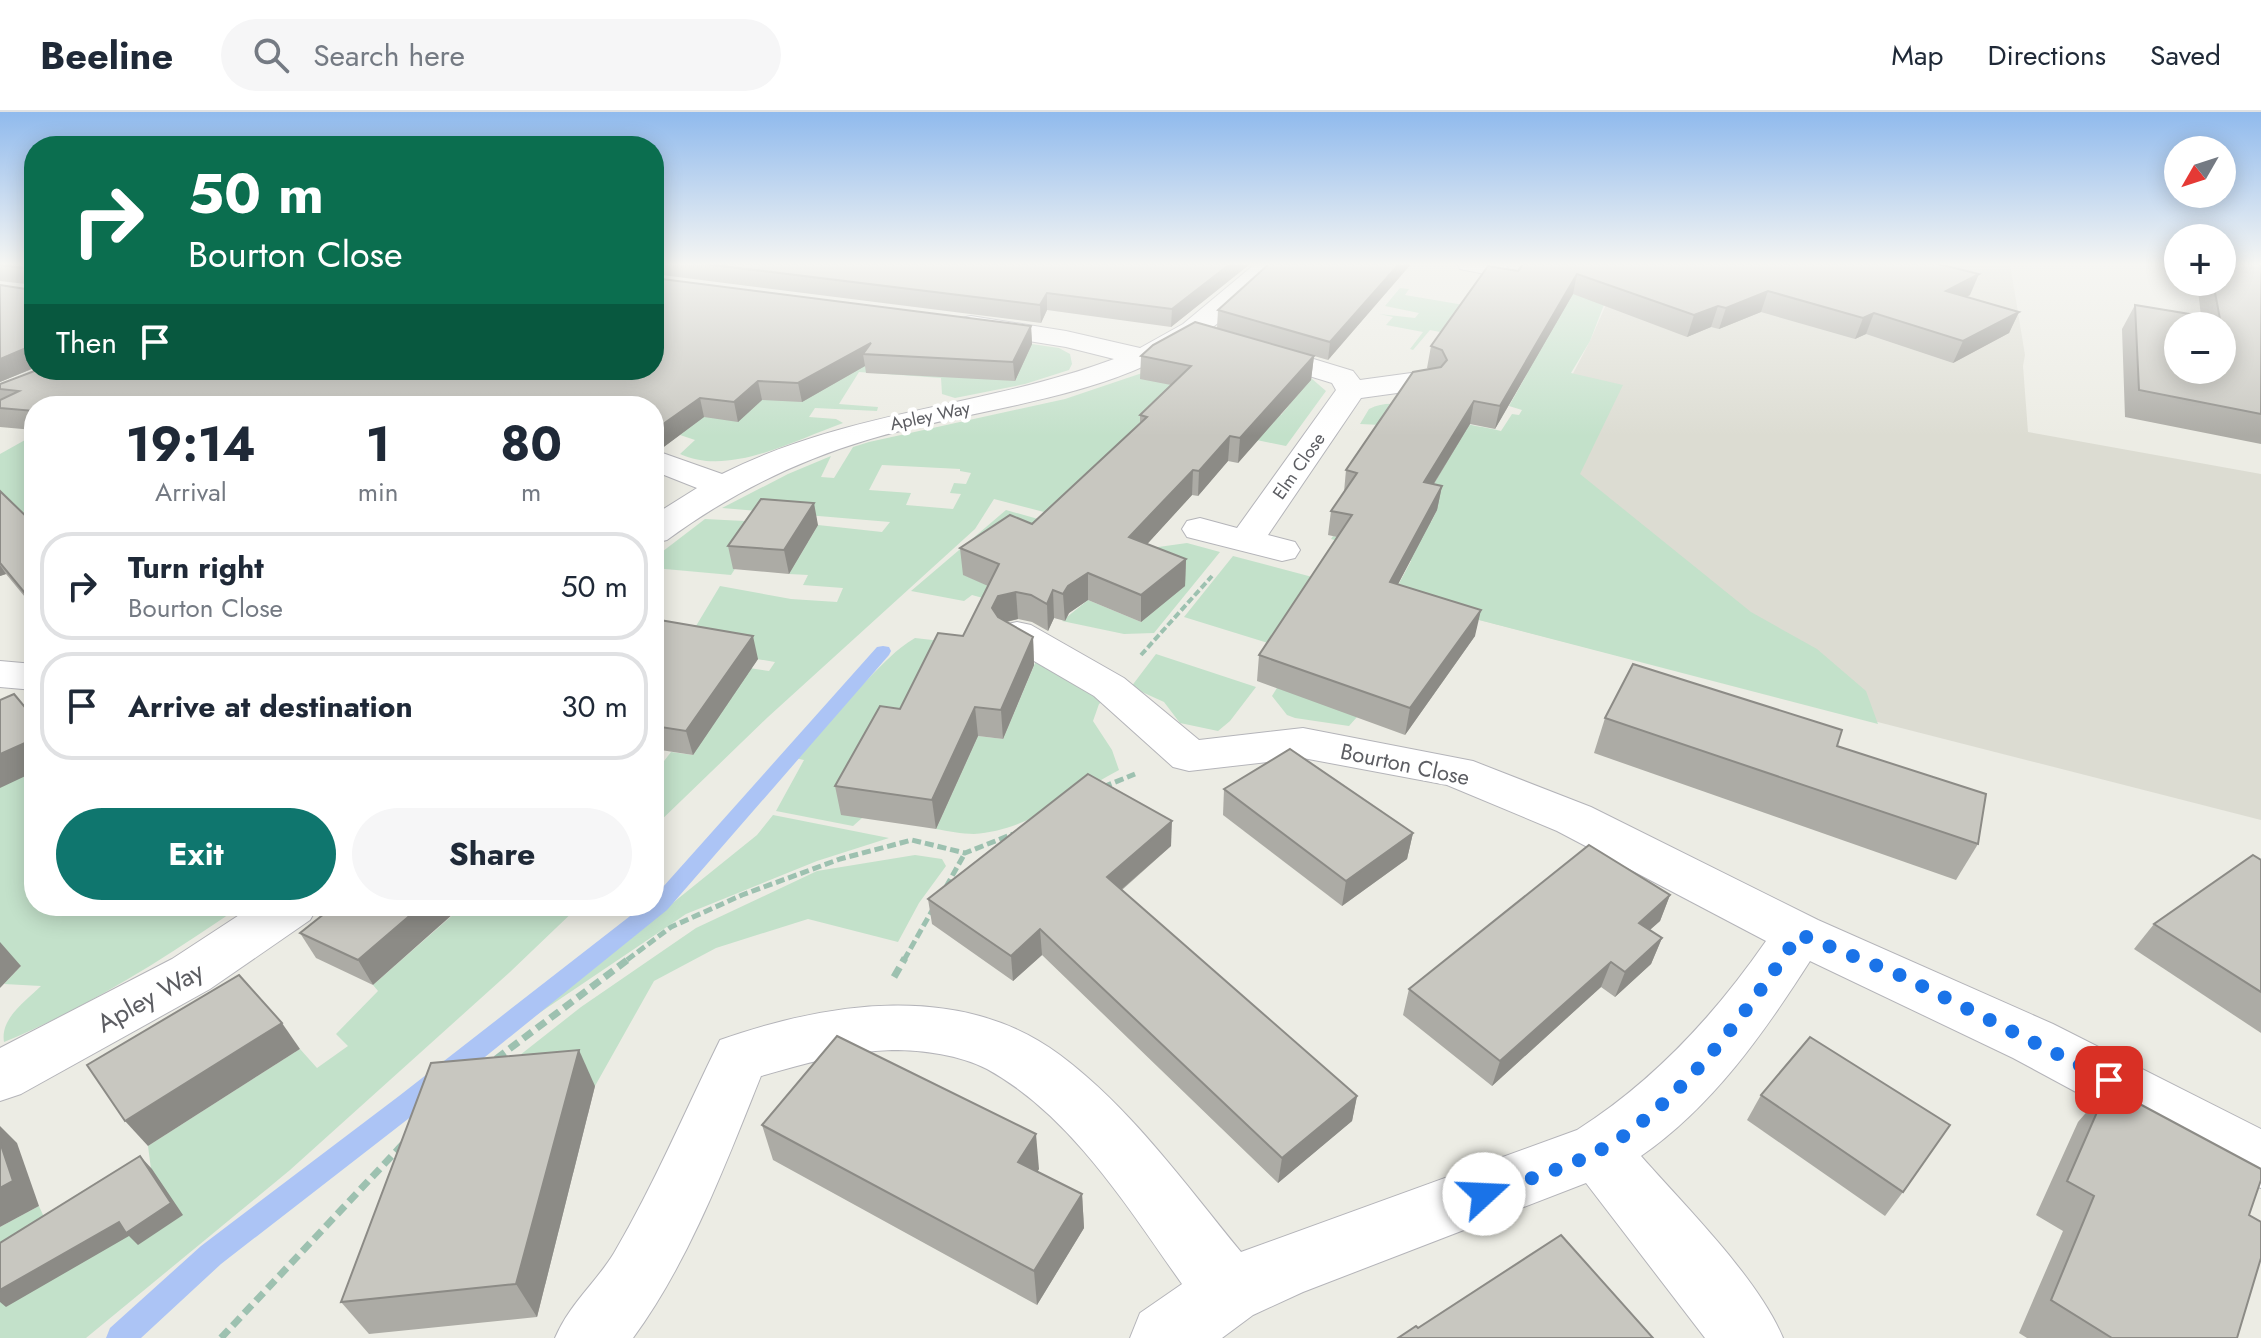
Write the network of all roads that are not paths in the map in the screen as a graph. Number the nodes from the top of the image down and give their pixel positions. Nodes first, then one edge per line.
1 (949, 321) edge
2 (1203, 321) edge
3 (1190, 332) junction
4 (1141, 357) junction
5 (1426, 380) edge
6 (1351, 390) junction
7 (664, 464) edge
8 (723, 486) junction
9 (664, 525) edge
10 (1200, 529) dead end
11 (1246, 541) junction
12 (1282, 550) dead end
13 (1017, 634) edge
14 (0, 674) edge
15 (24, 676) edge
16 (277, 916) edge
17 (1799, 934) junction
18 (0, 1076) edge
19 (1597, 1151) junction
20 (2261, 1160) edge
21 (1229, 1291) junction
22 (590, 1338) edge
23 (1165, 1338) edge
24 (1748, 1338) edge

1 - 4 street
2 - 3 street, Apley Way
3 - 4 street, Apley Way
3 - 6 street
4 - 8 street, Apley Way
5 - 6 street
6 - 11 street, Elm Close
7 - 8 street
8 - 9 street, Apley Way
10 - 11 street
11 - 12 street
13 - 17 street, Bourton Close
14 - 15 street
16 - 18 street, Apley Way
17 - 19 street
17 - 20 street, Bourton Close
19 - 21 street
19 - 24 street
21 - 22 street
21 - 23 street

